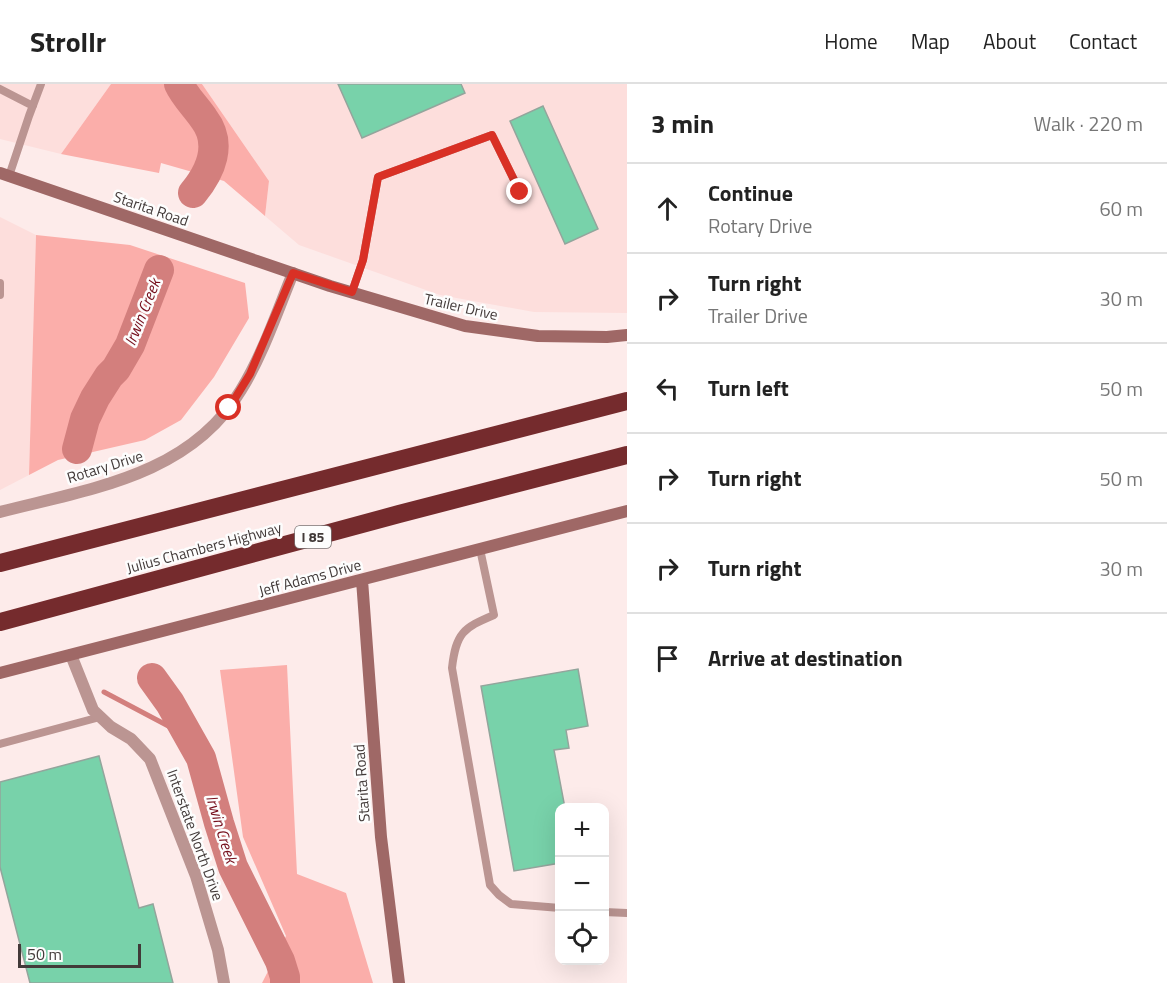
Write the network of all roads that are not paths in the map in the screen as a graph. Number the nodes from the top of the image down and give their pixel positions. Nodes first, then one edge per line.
1 (41, 84) edge
2 (0, 89) edge
3 (33, 106) junction
4 (5, 174) edge
5 (520, 192) dead end
6 (293, 273) junction
7 (0, 283) edge
8 (352, 292) junction
9 (0, 295) edge
10 (627, 335) edge
11 (627, 401) edge
12 (627, 455) edge
13 (627, 511) edge
14 (0, 512) edge
15 (480, 549) junction
16 (0, 563) edge
17 (362, 580) junction
18 (0, 622) edge
19 (72, 655) junction
20 (0, 673) edge
21 (100, 717) junction
22 (0, 744) edge
23 (555, 908) edge
24 (609, 912) edge
25 (627, 913) edge
26 (224, 983) edge
27 (399, 983) edge

1 - 3 lane
2 - 3 lane
3 - 4 lane
4 - 6 street, Starita Road
5 - 8 lane
6 - 8 street, Trailer Drive
6 - 14 street, Rotary Drive
7 - 9 lane
8 - 10 street, Trailer Drive
11 - 16 highway
12 - 18 highway, Julius Chambers Highway / I 85
13 - 15 street, Jeff Adams Drive
15 - 17 street, Jeff Adams Drive
15 - 23 lane
17 - 19 street, Jeff Adams Drive
17 - 27 street, Starita Road
19 - 20 street, Jeff Adams Drive
19 - 21 street, Interstate North Drive
21 - 22 lane
21 - 26 street, Interstate North Drive
24 - 25 lane

